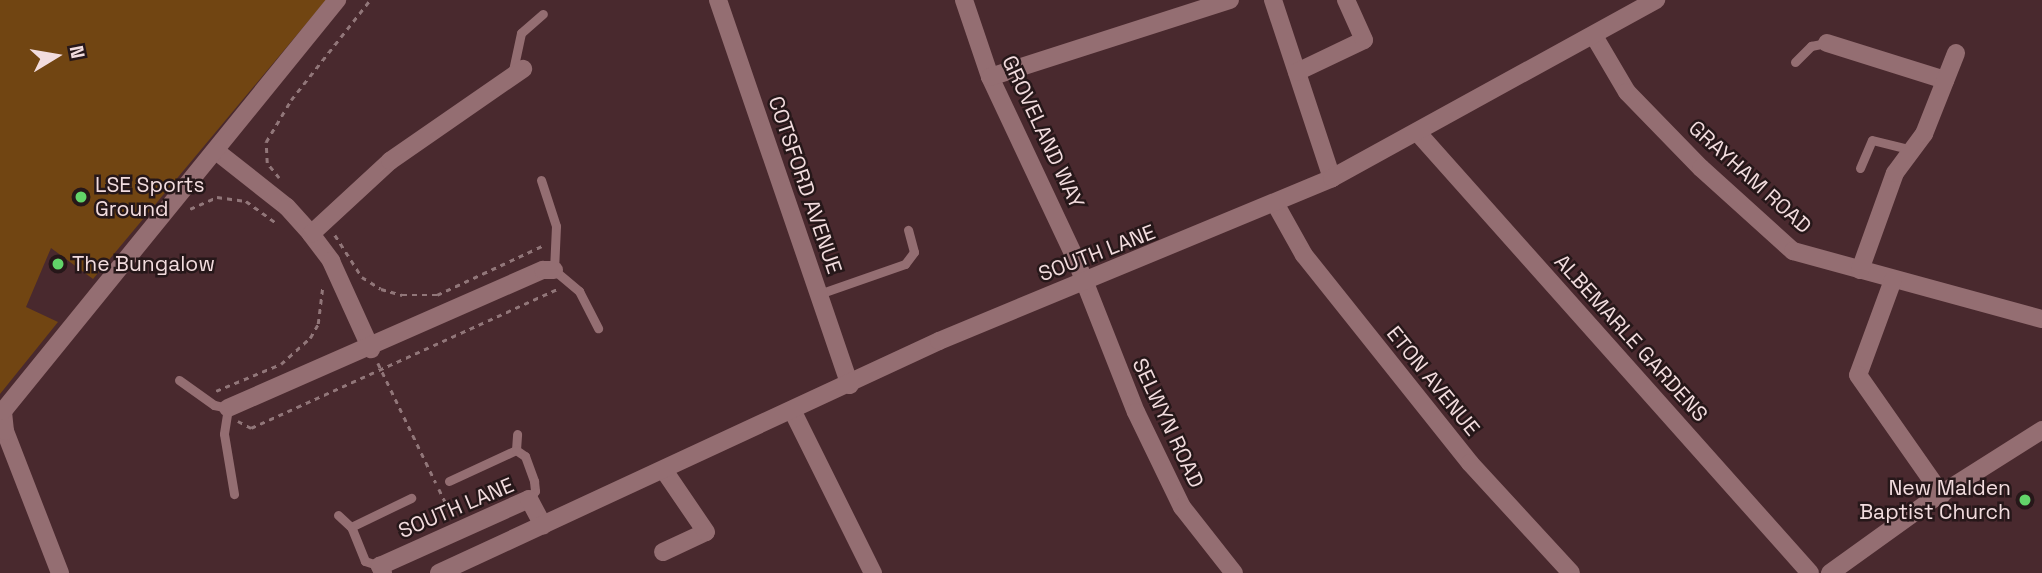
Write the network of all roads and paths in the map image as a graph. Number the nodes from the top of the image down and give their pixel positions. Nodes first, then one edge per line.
1 (337, 0) edge
2 (718, 0) edge
3 (964, 0) edge
4 (1230, 0) edge
5 (1273, 0) edge
6 (1346, 0) edge
7 (1656, 0) edge
8 (543, 14) dead end
9 (1594, 36) junction
10 (1827, 43) joint
11 (1956, 53) dead end
12 (1795, 62) dead end
13 (1297, 72) junction
14 (517, 73) joint
15 (990, 77) junction
16 (1945, 80) junction
17 (1418, 132) junction
18 (1909, 149) junction
19 (216, 151) junction
20 (1860, 168) dead end
21 (1332, 178) junction
22 (541, 180) dead end
23 (1276, 205) junction
24 (170, 210) junction
25 (283, 229) dead end
26 (908, 230) dead end
27 (311, 234) junction
28 (1860, 270) junction
29 (561, 276) junction
30 (323, 279) dead end
31 (1893, 279) junction
32 (1085, 281) junction
33 (819, 294) junction
34 (2042, 319) edge
35 (598, 328) dead end
36 (371, 349) junction
37 (381, 369) junction
38 (178, 380) dead end
39 (850, 385) junction
40 (208, 401) junction
41 (227, 412) junction
42 (793, 412) junction
43 (1, 420) edge
44 (2042, 430) edge
45 (517, 434) dead end
46 (516, 450) junction
47 (665, 472) junction
48 (449, 481) dead end
49 (234, 494) dead end
50 (1942, 495) junction
51 (411, 498) dead end
52 (528, 499) junction
53 (338, 515) dead end
54 (543, 525) junction
55 (351, 527) junction
56 (459, 530) junction
57 (663, 552) dead end
58 (471, 567) edge
59 (382, 570) edge
60 (60, 573) edge
61 (439, 573) edge
62 (873, 573) edge
63 (1234, 573) edge
64 (1572, 573) edge
65 (1810, 573) edge
66 (1830, 573) edge

1 - 19 street
2 - 33 street, COTSFORD AVENUE
3 - 15 street, GROVELAND WAY
4 - 15 street
5 - 13 street
6 - 13 street
7 - 9 street, SOUTH LANE
8 - 14 lane
9 - 17 street, SOUTH LANE
9 - 28 street, GRAYHAM ROAD
10 - 12 lane
10 - 16 street
11 - 16 street
13 - 21 street
14 - 27 street
15 - 32 street, GROVELAND WAY
16 - 18 street
17 - 21 street, SOUTH LANE
17 - 65 street, ALBEMARLE GARDENS
18 - 20 lane
18 - 28 street
19 - 24 street
19 - 27 street
21 - 23 street, SOUTH LANE
22 - 29 lane
23 - 32 street, SOUTH LANE
23 - 64 street, ETON AVENUE
24 - 25 path
24 - 43 street
26 - 33 lane
27 - 36 street
28 - 31 street, GRAYHAM ROAD
29 - 35 lane
29 - 36 street
29 - 37 path
30 - 40 path
31 - 34 street, GRAYHAM ROAD
31 - 50 street
32 - 39 street, SOUTH LANE
32 - 63 street, SELWYN ROAD
33 - 39 street, COTSFORD AVENUE
36 - 37 path
36 - 41 street
37 - 41 path
37 - 56 path
38 - 40 lane
39 - 42 street, SOUTH LANE
40 - 41 lane
41 - 49 lane
42 - 47 street, SOUTH LANE
42 - 62 street
43 - 60 street
44 - 50 street
45 - 46 lane
46 - 48 lane
46 - 52 lane
47 - 54 street, SOUTH LANE
47 - 57 street
50 - 66 street
51 - 55 lane
52 - 54 street, SOUTH LANE
52 - 56 street, SOUTH LANE
53 - 55 lane
54 - 58 street, SOUTH LANE
55 - 59 lane
56 - 59 street, SOUTH LANE
58 - 61 street, SOUTH LANE

